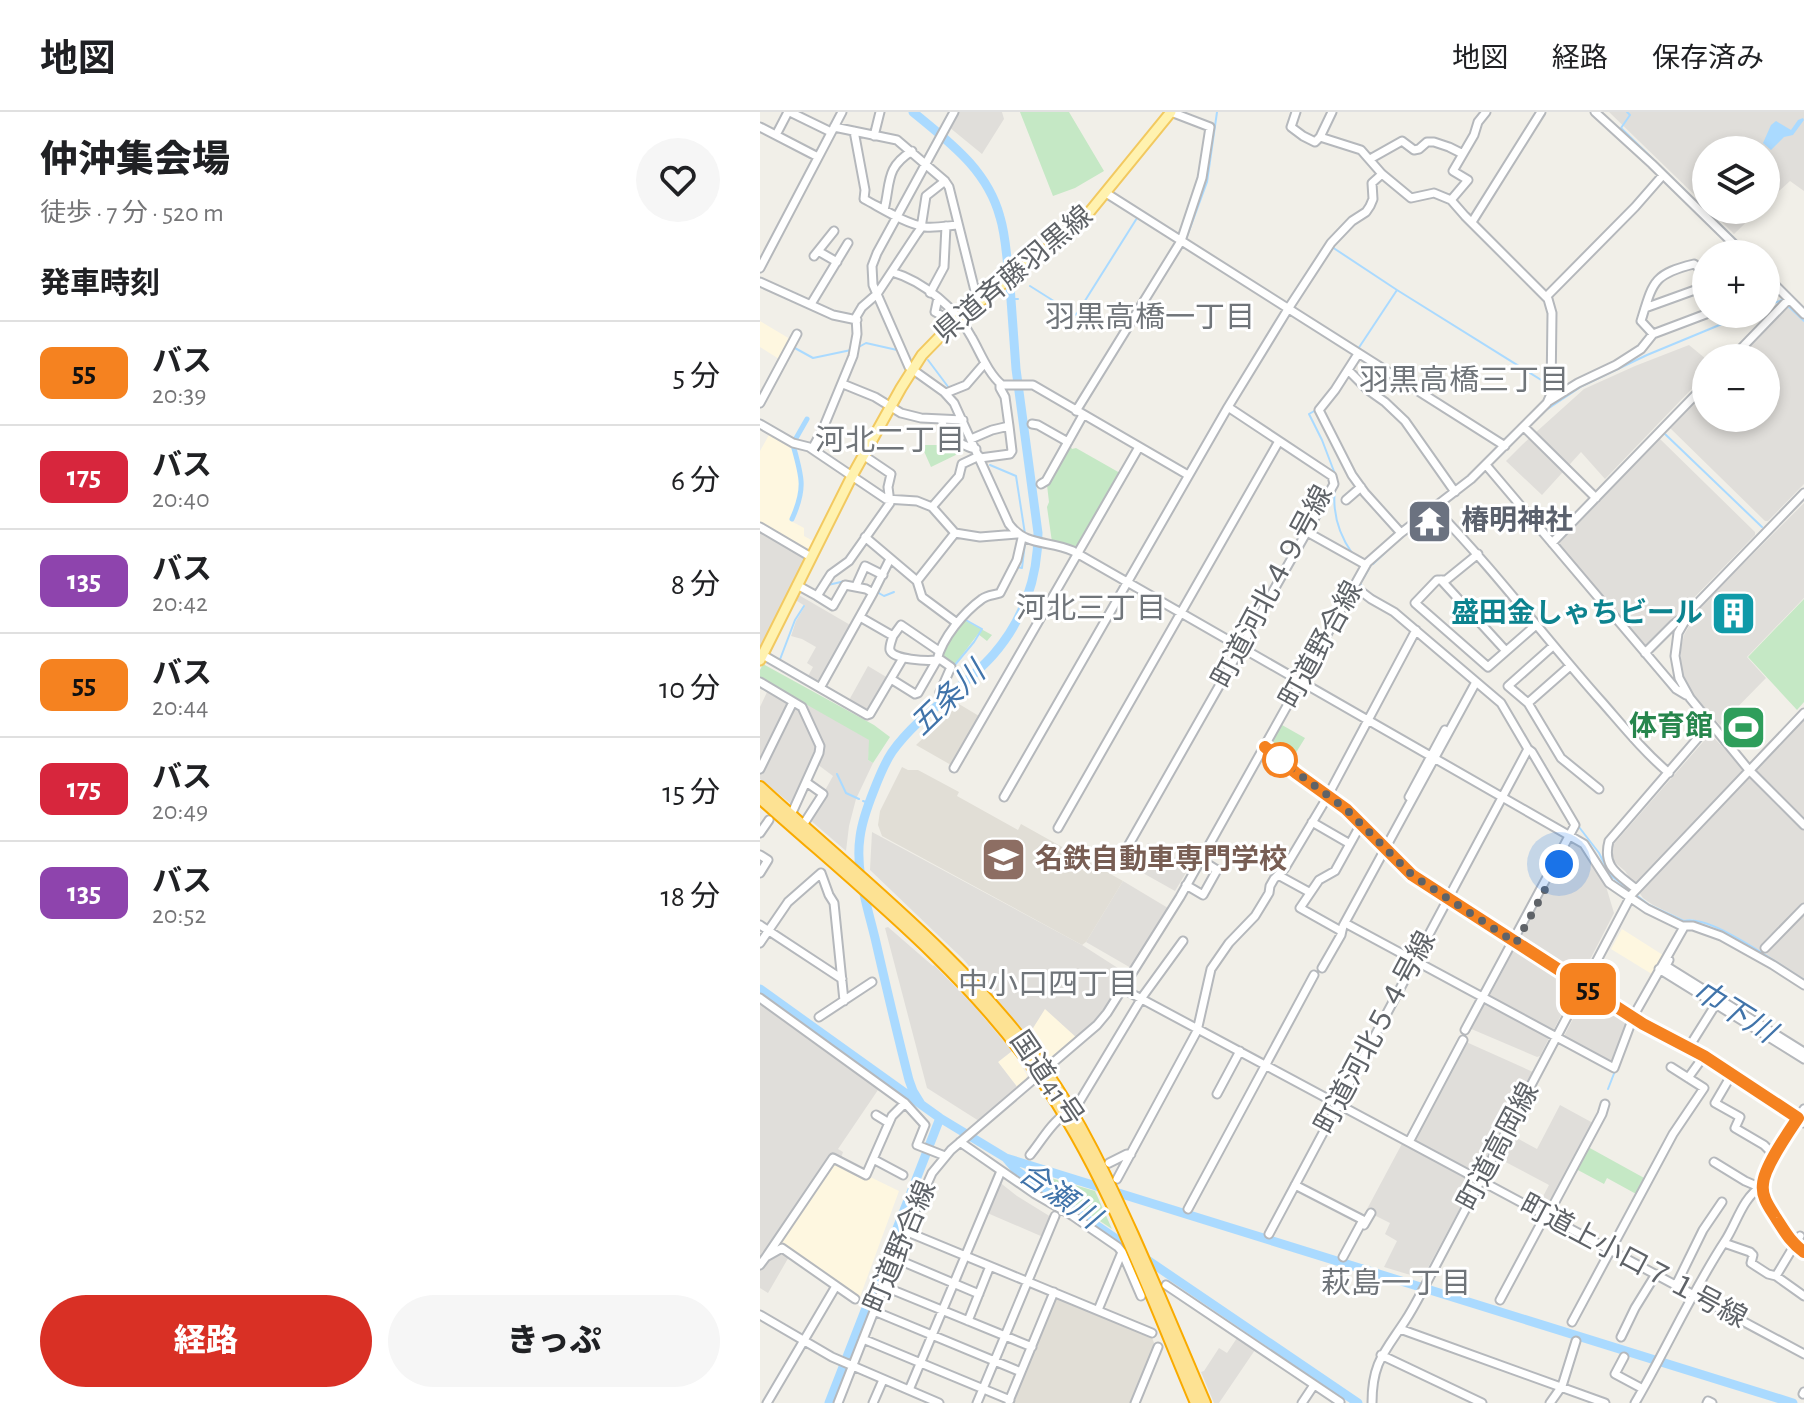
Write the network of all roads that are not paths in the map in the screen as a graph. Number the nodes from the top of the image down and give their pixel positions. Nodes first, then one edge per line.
1 (789, 112) edge
2 (842, 112) edge
3 (880, 112) edge
4 (954, 112) edge
5 (1171, 112) edge
6 (1296, 112) edge
7 (1332, 112) edge
8 (1486, 112) edge
9 (1541, 112) edge
10 (1595, 112) edge
11 (760, 127) edge
12 (832, 130) junction
13 (854, 131) junction
14 (776, 135) junction
15 (874, 136) junction
16 (1320, 137) junction
17 (912, 151) junction
18 (1463, 154) junction
19 (818, 157) junction
20 (1370, 159) junction
21 (926, 163) junction
22 (1382, 174) junction
23 (1663, 175) junction
24 (945, 181) junction
25 (1106, 193) junction
26 (1451, 200) junction
27 (884, 210) junction
28 (896, 216) junction
29 (1472, 222) junction
30 (958, 225) junction
31 (921, 226) junction
32 (946, 226) junction
33 (834, 231) dead end
34 (1730, 240) edge
35 (1181, 241) junction
36 (848, 243) dead end
37 (837, 262) junction
38 (1692, 265) edge
39 (760, 268) edge
40 (892, 272) junction
41 (760, 282) edge
42 (1780, 290) edge
43 (1692, 291) edge
44 (877, 294) junction
45 (934, 296) junction
46 (1546, 297) junction
47 (1789, 299) junction
48 (978, 303) junction
49 (811, 304) junction
50 (1645, 308) junction
51 (1288, 309) junction
52 (1804, 314) edge
53 (1692, 319) edge
54 (857, 320) junction
55 (956, 320) junction
56 (797, 334) dead end
57 (1653, 334) junction
58 (792, 344) junction
59 (1746, 344) edge
60 (1358, 354) junction
61 (985, 363) junction
62 (912, 370) junction
63 (1348, 370) junction
64 (843, 384) junction
65 (1004, 385) junction
66 (946, 393) junction
67 (760, 396) edge
68 (1692, 399) edge
69 (760, 403) edge
70 (1547, 403) junction
71 (890, 406) junction
72 (1228, 407) junction
73 (1080, 413) junction
74 (941, 420) junction
75 (963, 420) junction
76 (760, 424) edge
77 (1032, 424) dead end
78 (1009, 426) junction
79 (1524, 427) junction
80 (971, 439) junction
81 (1279, 441) junction
82 (1068, 442) junction
83 (1505, 446) junction
84 (1139, 447) junction
85 (812, 449) junction
86 (978, 454) junction
87 (863, 455) junction
88 (1486, 465) junction
89 (1188, 475) junction
90 (852, 476) junction
91 (1041, 484) dead end
92 (1361, 487) junction
93 (1455, 492) junction
94 (1804, 493) edge
95 (1596, 498) junction
96 (890, 500) junction
97 (1346, 500) dead end
98 (932, 507) junction
99 (1434, 508) junction
100 (760, 527) edge
101 (1307, 532) junction
102 (955, 533) junction
103 (1401, 533) junction
104 (865, 537) junction
105 (1023, 537) junction
106 (1552, 543) junction
107 (1077, 554) junction
108 (1478, 554) junction
109 (811, 557) junction
110 (890, 559) junction
111 (1368, 564) junction
112 (883, 575) junction
113 (1441, 580) junction
114 (917, 581) junction
115 (1127, 582) junction
116 (797, 585) junction
117 (856, 586) junction
118 (1354, 586) junction
119 (873, 593) junction
120 (817, 596) junction
121 (1182, 614) junction
122 (1687, 615) junction
123 (860, 617) junction
124 (957, 623) junction
125 (1536, 625) junction
126 (1416, 630) junction
127 (893, 636) junction
128 (1553, 646) junction
129 (1241, 648) junction
130 (1506, 651) junction
131 (1645, 653) junction
132 (938, 656) junction
133 (761, 658) edge
134 (903, 658) junction
135 (1570, 666) junction
136 (891, 679) junction
137 (1475, 681) junction
138 (760, 682) edge
139 (1301, 683) junction
140 (820, 688) junction
141 (940, 692) dead end
142 (1688, 696) junction
143 (793, 702) junction
144 (1528, 703) junction
145 (1804, 713) edge
146 (1367, 721) junction
147 (1710, 724) junction
148 (1265, 747) junction
149 (1528, 749) junction
150 (1433, 758) junction
151 (954, 768) dead end
152 (760, 769) edge
153 (1749, 770) junction
154 (1669, 773) junction
155 (806, 782) junction
156 (760, 787) edge
157 (1599, 789) dead end
158 (1328, 796) junction
159 (1004, 797) dead end
160 (1502, 797) junction
161 (760, 798) edge
162 (791, 815) junction
163 (769, 820) dead end
164 (1312, 822) junction
165 (1361, 824) junction
166 (803, 825) junction
167 (1804, 825) edge
168 (1058, 828) dead end
169 (760, 833) edge
170 (1571, 836) junction
171 (1350, 844) junction
172 (1384, 848) junction
173 (760, 855) edge
174 (832, 857) junction
175 (1201, 860) junction
176 (1119, 862) dead end
177 (760, 873) edge
178 (1278, 875) junction
179 (1186, 885) junction
180 (1309, 892) junction
181 (1633, 892) junction
182 (1448, 899) junction
183 (1804, 908) edge
184 (760, 925) edge
185 (1686, 926) junction
186 (1343, 927) junction
187 (768, 931) junction
188 (1183, 941) dead end
189 (1514, 942) junction
190 (760, 943) edge
191 (1765, 948) dead end
192 (1414, 962) junction
193 (1322, 968) dead end
194 (1661, 970) junction
195 (1314, 975) dead end
196 (842, 979) junction
197 (872, 982) dead end
198 (1804, 985) edge
199 (1584, 986) junction
200 (1123, 989) junction
201 (760, 998) edge
202 (1142, 999) junction
203 (1483, 999) junction
204 (844, 1001) junction
205 (1716, 1004) junction
206 (819, 1017) dead end
207 (1634, 1018) junction
208 (1198, 1029) junction
209 (1465, 1030) dead end
210 (1556, 1039) junction
211 (1463, 1040) dead end
212 (1689, 1047) junction
213 (1240, 1051) junction
214 (1804, 1052) edge
215 (1704, 1056) junction
216 (1804, 1059) edge
217 (1268, 1066) junction
218 (1671, 1067) dead end
219 (1041, 1072) junction
220 (1614, 1072) dead end
221 (1732, 1074) junction
222 (1688, 1078) junction
223 (1217, 1094) dead end
224 (905, 1103) junction
225 (1078, 1104) dead end
226 (1338, 1104) junction
227 (1605, 1104) dead end
228 (1804, 1109) edge
229 (876, 1115) dead end
230 (1064, 1115) junction
231 (1801, 1120) edge
232 (889, 1123) junction
233 (1407, 1141) junction
234 (960, 1142) junction
235 (1131, 1154) junction
236 (1030, 1155) dead end
237 (945, 1156) junction
238 (1775, 1156) junction
239 (873, 1159) junction
240 (1714, 1162) dead end
241 (1109, 1163) dead end
242 (1001, 1171) junction
243 (903, 1175) dead end
244 (1481, 1181) junction
245 (1295, 1185) junction
246 (1761, 1186) junction
247 (1110, 1187) junction
248 (1722, 1202) dead end
249 (1191, 1210) dead end
250 (1371, 1213) dead end
251 (1055, 1216) dead end
252 (1547, 1217) junction
253 (905, 1231) junction
254 (1269, 1234) dead end
255 (1800, 1236) dead end
256 (1724, 1243) junction
257 (1795, 1245) junction
258 (1610, 1250) junction
259 (1804, 1252) edge
260 (966, 1255) junction
261 (1120, 1256) junction
262 (766, 1257) junction
263 (894, 1258) junction
264 (760, 1265) edge
265 (990, 1266) junction
266 (1656, 1274) junction
267 (1776, 1276) junction
268 (1028, 1281) junction
269 (953, 1283) junction
270 (1166, 1285) dead end
271 (1676, 1285) junction
272 (836, 1286) junction
273 (883, 1286) junction
274 (1054, 1292) junction
275 (979, 1294) junction
276 (1693, 1295) junction
277 (1141, 1296) dead end
278 (1804, 1296) edge
279 (855, 1299) dead end
280 (1502, 1300) dead end
281 (942, 1310) junction
282 (1098, 1310) junction
283 (874, 1311) junction
284 (760, 1315) edge
285 (968, 1321) junction
286 (1572, 1322) dead end
287 (1400, 1329) junction
288 (1152, 1333) dead end
289 (931, 1335) junction
290 (1005, 1336) junction
291 (1621, 1337) dead end
292 (863, 1339) junction
293 (804, 1340) junction
294 (1576, 1341) dead end
295 (1032, 1347) junction
296 (1158, 1347) dead end
297 (1804, 1354) edge
298 (1381, 1355) junction
299 (1624, 1357) dead end
300 (995, 1361) junction
301 (920, 1362) junction
302 (852, 1365) junction
303 (1021, 1372) junction
304 (883, 1380) junction
305 (1314, 1385) junction
306 (1562, 1386) junction
307 (983, 1389) junction
308 (1643, 1389) junction
309 (909, 1390) junction
310 (918, 1399) edge
311 (1637, 1400) edge
312 (1009, 1401) edge
313 (1136, 1402) edge
314 (1340, 1402) edge
315 (767, 1403) edge
316 (838, 1403) edge
317 (873, 1403) edge
318 (939, 1403) edge
319 (977, 1403) edge
320 (1147, 1403) edge
321 (1196, 1403) edge
322 (1205, 1403) edge
323 (1302, 1403) edge
324 (1372, 1403) edge
325 (1482, 1403) edge
326 (1550, 1403) edge
327 (1605, 1403) edge
328 (1646, 1403) edge

1 - 12 street
1 - 14 street
2 - 12 street
3 - 15 street
4 - 21 street
5 - 25 main road, 県道斉藤羽黒線
5 - 35 street
6 - 16 street
7 - 16 street
8 - 18 street
9 - 29 street
10 - 23 street
11 - 14 street
12 - 13 street
12 - 19 street
13 - 15 street
13 - 27 street
14 - 19 street
15 - 17 street
16 - 20 street
17 - 21 street
17 - 27 street
18 - 20 street
18 - 26 street
19 - 39 street
20 - 22 street
21 - 24 street
21 - 28 street
22 - 26 street
22 - 51 street
23 - 34 street
23 - 46 street
24 - 30 street
24 - 31 street
25 - 35 street
25 - 48 main road, 県道斉藤羽黒線
26 - 29 street
27 - 28 street
28 - 31 street
28 - 44 street
29 - 46 street
30 - 32 street
30 - 48 street
31 - 32 street
31 - 40 street
32 - 45 street
33 - 37 street
35 - 51 street
35 - 73 street
36 - 37 street
37 - 49 street
38 - 50 street
40 - 44 street
40 - 45 street
41 - 49 street
42 - 47 street
43 - 50 street
44 - 54 street
44 - 62 street
45 - 55 street
45 - 55 street
46 - 70 street
47 - 52 street
47 - 59 street
48 - 55 main road, 県道斉藤羽黒線
49 - 54 street
50 - 57 street
51 - 60 street
51 - 72 street
53 - 57 street
54 - 64 street
55 - 61 street
55 - 62 main road, 県道斉藤羽黒線
56 - 58 street
57 - 70 street, 町道野合線
58 - 67 street
58 - 69 street
60 - 63 street
60 - 83 street
61 - 65 street
61 - 66 street
62 - 66 street
62 - 71 main road, 県道斉藤羽黒線
63 - 92 street
63 - 93 street
64 - 71 street
64 - 85 street
65 - 73 street
65 - 78 street
66 - 75 street
68 - 95 street
70 - 79 street, 町道野合線
71 - 74 street
71 - 87 main road, 県道斉藤羽黒線
72 - 81 street, 町道河北４９号線
72 - 89 street
73 - 82 street
73 - 84 street
74 - 75 street
74 - 86 street
75 - 80 street
76 - 85 street
77 - 82 street
78 - 80 street
78 - 86 street
79 - 83 street, 町道野合線
79 - 95 street
80 - 86 street
81 - 101 street, 町道河北４９号線
81 - 121 street
82 - 91 street
83 - 88 street, 町道野合線
84 - 89 street
84 - 107 street
85 - 90 street
86 - 98 street
86 - 105 street
87 - 90 main road, 県道斉藤羽黒線
87 - 96 street
88 - 93 street, 町道野合線
88 - 106 street
89 - 115 street
90 - 96 street
90 - 109 main road, 県道斉藤羽黒線
92 - 97 street
92 - 103 street
93 - 99 street, 町道野合線
94 - 122 street
95 - 106 street
96 - 98 street
96 - 104 street
98 - 102 street
99 - 103 street, 町道野合線
99 - 108 street
100 - 109 street
101 - 111 street
101 - 129 street, 町道河北４９号線
102 - 105 street
102 - 114 street
103 - 111 street, 町道野合線
104 - 110 street
104 - 120 street
105 - 107 street
105 - 124 street
106 - 131 street
107 - 115 street
107 - 151 street
108 - 113 street
108 - 125 street
109 - 116 main road, 県道斉藤羽黒線
110 - 112 street
110 - 114 street
111 - 118 street, 町道野合線
112 - 117 street
112 - 119 street
113 - 130 street
113 - 130 street
114 - 124 street
115 - 121 street
115 - 159 street
116 - 120 street
116 - 133 main road, 県道斉藤羽黒線
117 - 119 street
117 - 120 street
118 - 126 street
118 - 139 street, 町道野合線
119 - 123 street
121 - 129 street
121 - 168 street
122 - 131 street
122 - 142 street
123 - 127 street
123 - 140 street
124 - 132 street
125 - 128 street
125 - 130 street
126 - 137 street
126 - 146 street
127 - 132 street
127 - 134 street
128 - 135 street
128 - 144 street
129 - 139 street
129 - 176 street, 町道河北４９号線
131 - 142 street
132 - 134 street
132 - 136 street
132 - 141 street
133 - 140 street
134 - 136 street
135 - 144 street
135 - 154 street
136 - 140 street
137 - 149 street
137 - 150 street
138 - 143 street
139 - 146 street
139 - 148 street, 町道野合線
142 - 147 street
143 - 152 street
143 - 155 street
144 - 157 street
145 - 153 street, 町道高岡線
146 - 150 street
146 - 158 street
147 - 153 street
147 - 154 street
148 - 158 street
148 - 175 street, 町道野合線
149 - 160 street, 町道河北５４号線
149 - 170 street
150 - 160 street
150 - 172 street
153 - 167 street
153 - 181 street, 町道高岡線
154 - 181 street
155 - 162 street
155 - 166 street
156 - 162 highway, 国道41号
158 - 164 street
158 - 165 street
160 - 170 street
160 - 182 street, 町道河北５４号線
161 - 174 highway, 国道41号
162 - 166 highway, 国道41号
163 - 169 street
164 - 171 street
164 - 178 street
165 - 171 street
165 - 172 street
166 - 174 highway, 国道41号
170 - 181 street
170 - 189 street
171 - 180 street
172 - 182 street
172 - 186 street
173 - 177 street
174 - 219 highway, 国道41号
175 - 179 street, 町道野合線
175 - 179 street
178 - 180 street
178 - 208 street
179 - 200 street, 町道野合線
180 - 186 street
181 - 185 street
181 - 199 street, 町道高岡線
182 - 189 street
182 - 192 street, 町道河北５４号線
183 - 191 street
184 - 187 street
185 - 194 street
185 - 198 street
185 - 214 street
186 - 192 street
186 - 193 street
187 - 190 street
187 - 196 street
187 - 196 street
188 - 202 street
189 - 199 street
189 - 203 street
192 - 203 street
192 - 226 street, 町道河北５４号線
194 - 205 street
194 - 207 street
195 - 217 street
196 - 204 street
197 - 204 street
199 - 207 street
199 - 210 street, 町道高岡線
200 - 202 street, 町道上小口７１号線
200 - 219 street, 町道野合線
201 - 224 street
202 - 208 street, 町道上小口７１号線
202 - 225 street
203 - 209 street
203 - 210 street
204 - 206 street
205 - 212 street
205 - 216 street
207 - 210 street
207 - 212 street
208 - 213 street, 町道上小口７１号線
208 - 235 street
210 - 220 street
210 - 244 street, 町道高岡線
211 - 233 street
212 - 215 street
213 - 217 street, 町道上小口７１号線
213 - 223 street
215 - 221 street
215 - 222 street
217 - 226 street, 町道上小口７１号線
217 - 249 street
218 - 222 street
219 - 230 highway, 国道41号
219 - 234 street, 町道野合線
219 - 247 highway, 国道41号
221 - 231 street
221 - 238 street
222 - 258 street
224 - 232 street
224 - 237 street
226 - 233 street, 町道上小口７１号線
226 - 245 street, 町道河北５４号線
227 - 252 street
228 - 231 street
229 - 232 street
230 - 236 street
230 - 247 highway, 国道41号
231 - 238 street
232 - 239 street
233 - 244 street, 町道上小口７１号線
234 - 237 street, 町道野合線
234 - 242 street
235 - 241 street
235 - 247 street
237 - 253 street, 町道野合線
238 - 246 street
239 - 243 street
239 - 262 street
240 - 246 street
242 - 260 street
242 - 261 street
244 - 252 street, 町道上小口７１号線
244 - 287 street, 町道高岡線
245 - 250 street
245 - 254 street, 町道河北５４号線
246 - 256 street
246 - 257 street
247 - 321 highway, 国道41号
247 - 322 highway, 国道41号
248 - 271 street
251 - 268 street
252 - 258 street, 町道上小口７１号線
252 - 280 street
253 - 260 street
253 - 263 street, 町道野合線
255 - 257 street
256 - 267 street
256 - 276 street
257 - 259 street
257 - 267 street
258 - 266 street, 町道上小口７１号線
258 - 286 street
260 - 265 street
260 - 269 street
261 - 277 street
261 - 282 street
262 - 264 street
262 - 272 street
263 - 269 street
263 - 273 street, 町道野合線
265 - 268 street
265 - 275 street
266 - 271 street, 町道上小口７１号線
266 - 291 street
267 - 278 street
268 - 274 street
268 - 290 street
269 - 275 street
269 - 281 street
270 - 305 street
271 - 276 street, 町道上小口７１号線
272 - 279 street
272 - 293 street
273 - 281 street
273 - 283 street, 町道野合線
274 - 282 street
274 - 295 street
275 - 285 street
276 - 297 street, 町道上小口７１号線
276 - 308 street
281 - 285 street
281 - 289 street
282 - 288 street
283 - 289 street
283 - 292 street, 町道野合線
284 - 293 street
285 - 290 street
287 - 298 street, 町道高岡線
287 - 306 street
289 - 300 street
289 - 301 street
290 - 295 street
290 - 300 street
292 - 301 street
292 - 302 street, 町道野合線
293 - 302 street
293 - 315 street
294 - 306 street
295 - 303 street
296 - 313 street
298 - 324 street, 町道高岡線
298 - 325 street
299 - 308 street
300 - 303 street
300 - 307 street
301 - 307 street
301 - 309 street
302 - 304 street
302 - 316 street, 町道野合線
303 - 312 street
304 - 309 street
304 - 317 street
305 - 314 street
305 - 323 street
306 - 326 street
306 - 327 street
307 - 312 street
307 - 319 street
308 - 311 street
309 - 310 street
310 - 318 street
311 - 328 street
313 - 320 street

